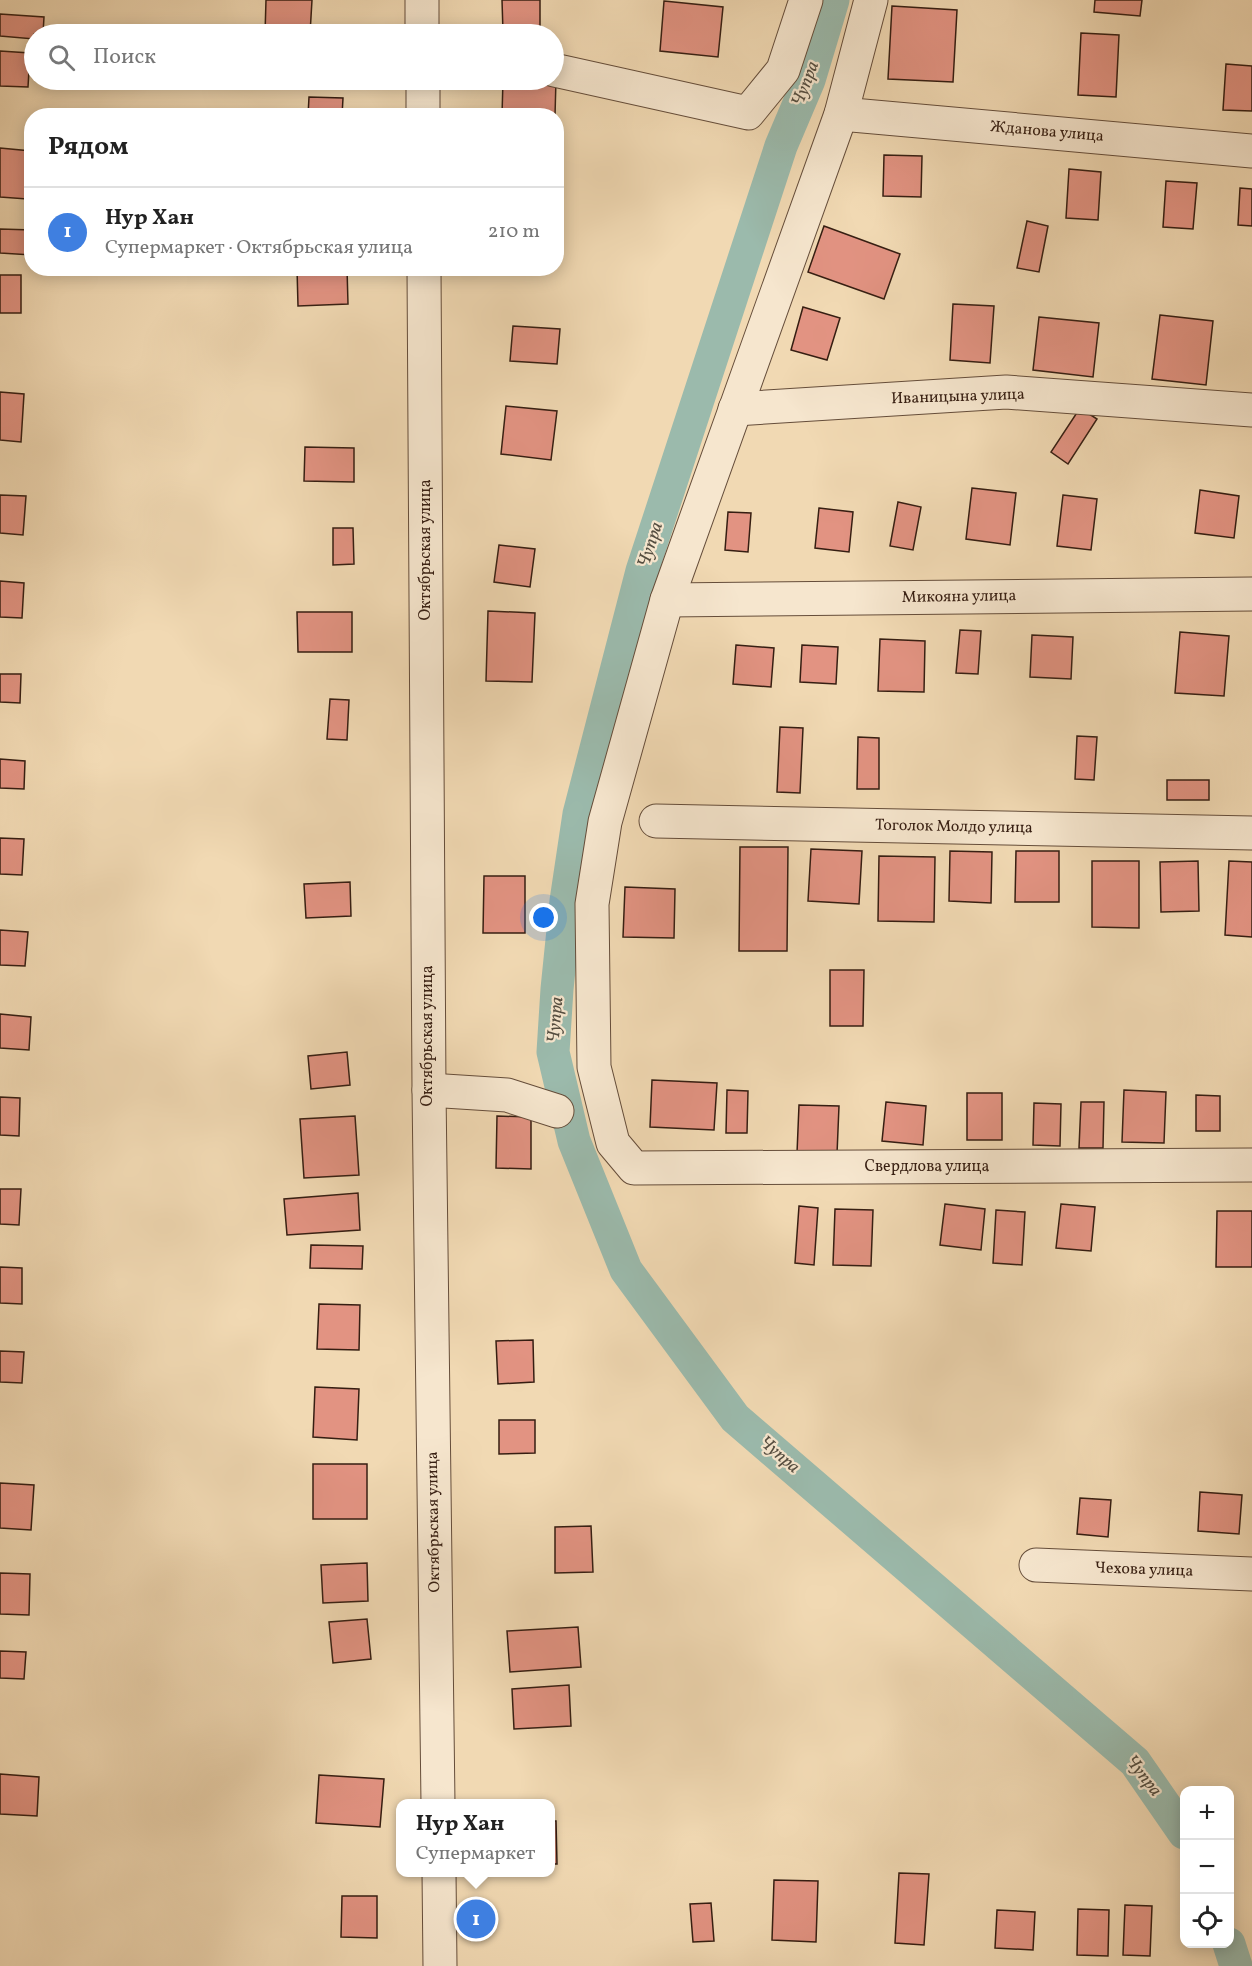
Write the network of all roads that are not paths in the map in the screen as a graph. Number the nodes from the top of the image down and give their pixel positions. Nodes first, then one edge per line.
1 (422, 0) edge
2 (806, 0) edge
3 (871, 0) edge
4 (422, 24) edge
5 (564, 72) edge
6 (423, 90) edge
7 (423, 108) edge
8 (841, 114) junction
9 (1252, 151) edge
10 (424, 276) edge
11 (735, 409) junction
12 (1252, 410) edge
13 (1252, 594) edge
14 (667, 600) junction
15 (656, 821) dead end
16 (1252, 832) edge
17 (429, 1090) junction
18 (557, 1111) dead end
19 (1252, 1165) edge
20 (1036, 1565) dead end
21 (1252, 1574) edge
22 (438, 1799) edge
23 (439, 1877) edge
24 (440, 1966) edge

1 - 4 street
2 - 5 street
3 - 8 street
6 - 7 street
8 - 9 street, Жданова улица
8 - 11 street
10 - 17 street, Октябрьская улица
11 - 12 street, Иваницына улица
11 - 14 street
13 - 14 street, Микояна улица
14 - 19 street, Свердлова улица
15 - 16 street, Тоголок Молдо улица
17 - 18 street
17 - 22 street, Октябрьская улица
20 - 21 street, Чехова улица
23 - 24 street

